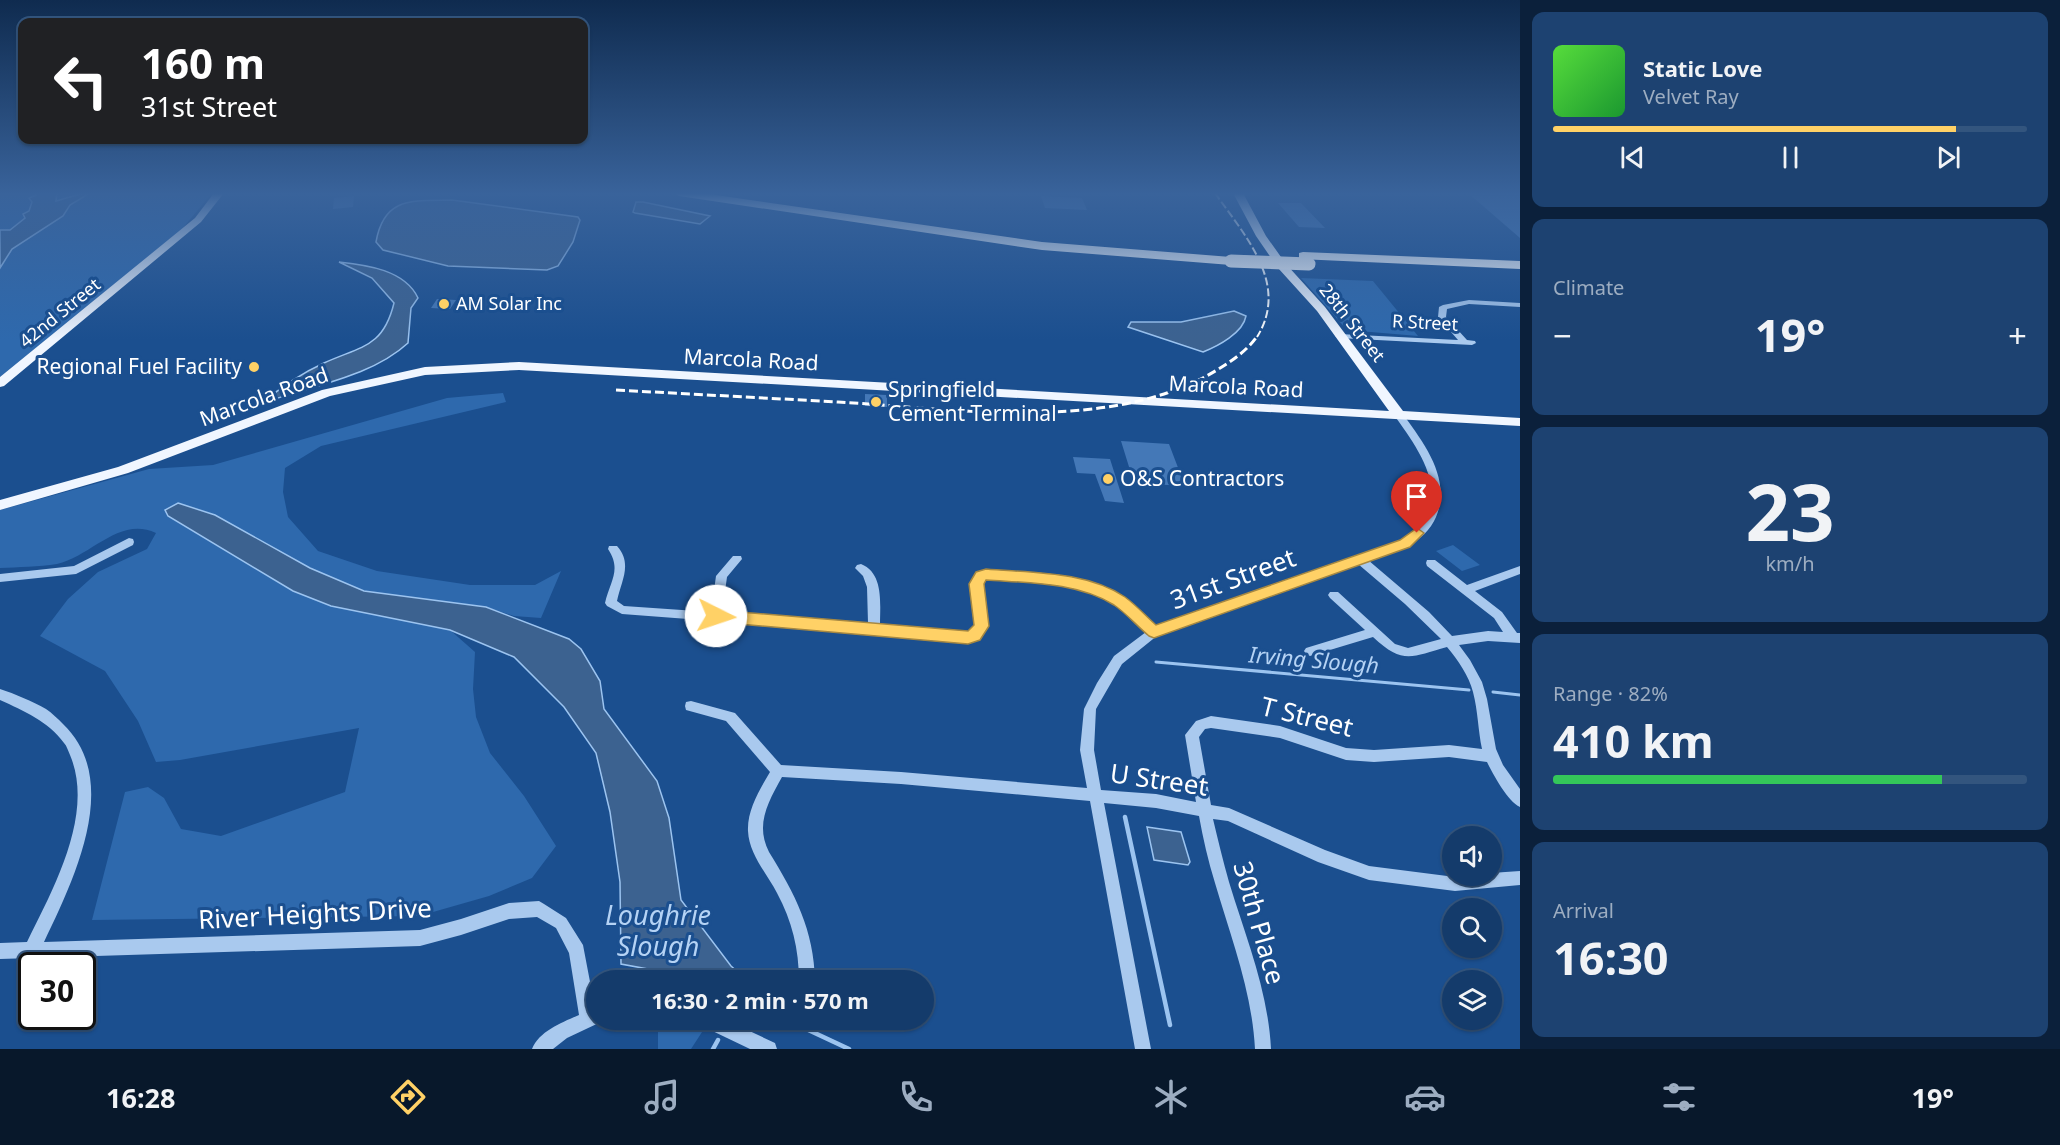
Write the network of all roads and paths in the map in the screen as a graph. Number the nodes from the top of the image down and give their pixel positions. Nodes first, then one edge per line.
1 (172, 242) edge
2 (1014, 242) edge
3 (1086, 242) edge
4 (1265, 242) edge
5 (1229, 257) junction
6 (1306, 260) junction
7 (1520, 265) edge
8 (1520, 274) edge
9 (1520, 304) edge
10 (1339, 336) junction
11 (1463, 341) junction
12 (1472, 343) dead end
13 (0, 383) edge
14 (1399, 415) junction
15 (1520, 422) edge
16 (0, 505) edge
17 (129, 542) dead end
18 (613, 549) dead end
19 (737, 559) dead end
20 (1360, 560) junction
21 (1431, 563) dead end
22 (861, 568) dead end
23 (1520, 570) edge
24 (0, 578) edge
25 (1465, 590) junction
26 (1334, 595) dead end
27 (716, 616) junction
28 (874, 628) junction
29 (1154, 632) junction
30 (1375, 632) junction
31 (1517, 638) edge
32 (1450, 641) junction
33 (1310, 651) dead end
34 (0, 694) edge
35 (691, 706) dead end
36 (1491, 756) junction
37 (778, 771) junction
38 (1094, 795) junction
39 (1520, 800) edge
40 (1205, 811) junction
41 (1520, 878) edge
42 (32, 950) junction
43 (0, 951) edge
44 (807, 970) edge
45 (586, 988) edge
46 (586, 1020) edge
47 (729, 1030) edge
48 (540, 1049) edge
49 (769, 1049) edge
50 (1143, 1049) edge
51 (1263, 1049) edge

1 - 13 main road, 42nd Street
2 - 5 highway
3 - 5 highway
4 - 10 main road, 28th Street
5 - 6 highway, bridge
6 - 7 highway
6 - 8 highway
9 - 11 street
10 - 11 street, R Street
10 - 14 main road, 28th Street
11 - 12 street, R Street
14 - 15 main road, Marcola Road
14 - 16 main road, Marcola Road
14 - 20 street, 31st Street
17 - 24 street
18 - 27 street
19 - 27 street
20 - 29 street, 31st Street
20 - 32 street
21 - 25 street
22 - 28 street
23 - 25 street
25 - 31 street
26 - 30 street
27 - 28 street
28 - 29 street
29 - 38 street, 31st Street
30 - 32 street
30 - 33 street
31 - 32 street
32 - 36 street
34 - 42 street
35 - 37 street
36 - 39 street
36 - 40 street, T Street
37 - 38 street, U Street
37 - 44 street
38 - 40 street, U Street
38 - 50 street, 31st Street
40 - 41 street, U Street
40 - 51 street, 30th Place
42 - 43 street, River Heights Drive
42 - 45 street, River Heights Drive
46 - 48 street
47 - 49 street

